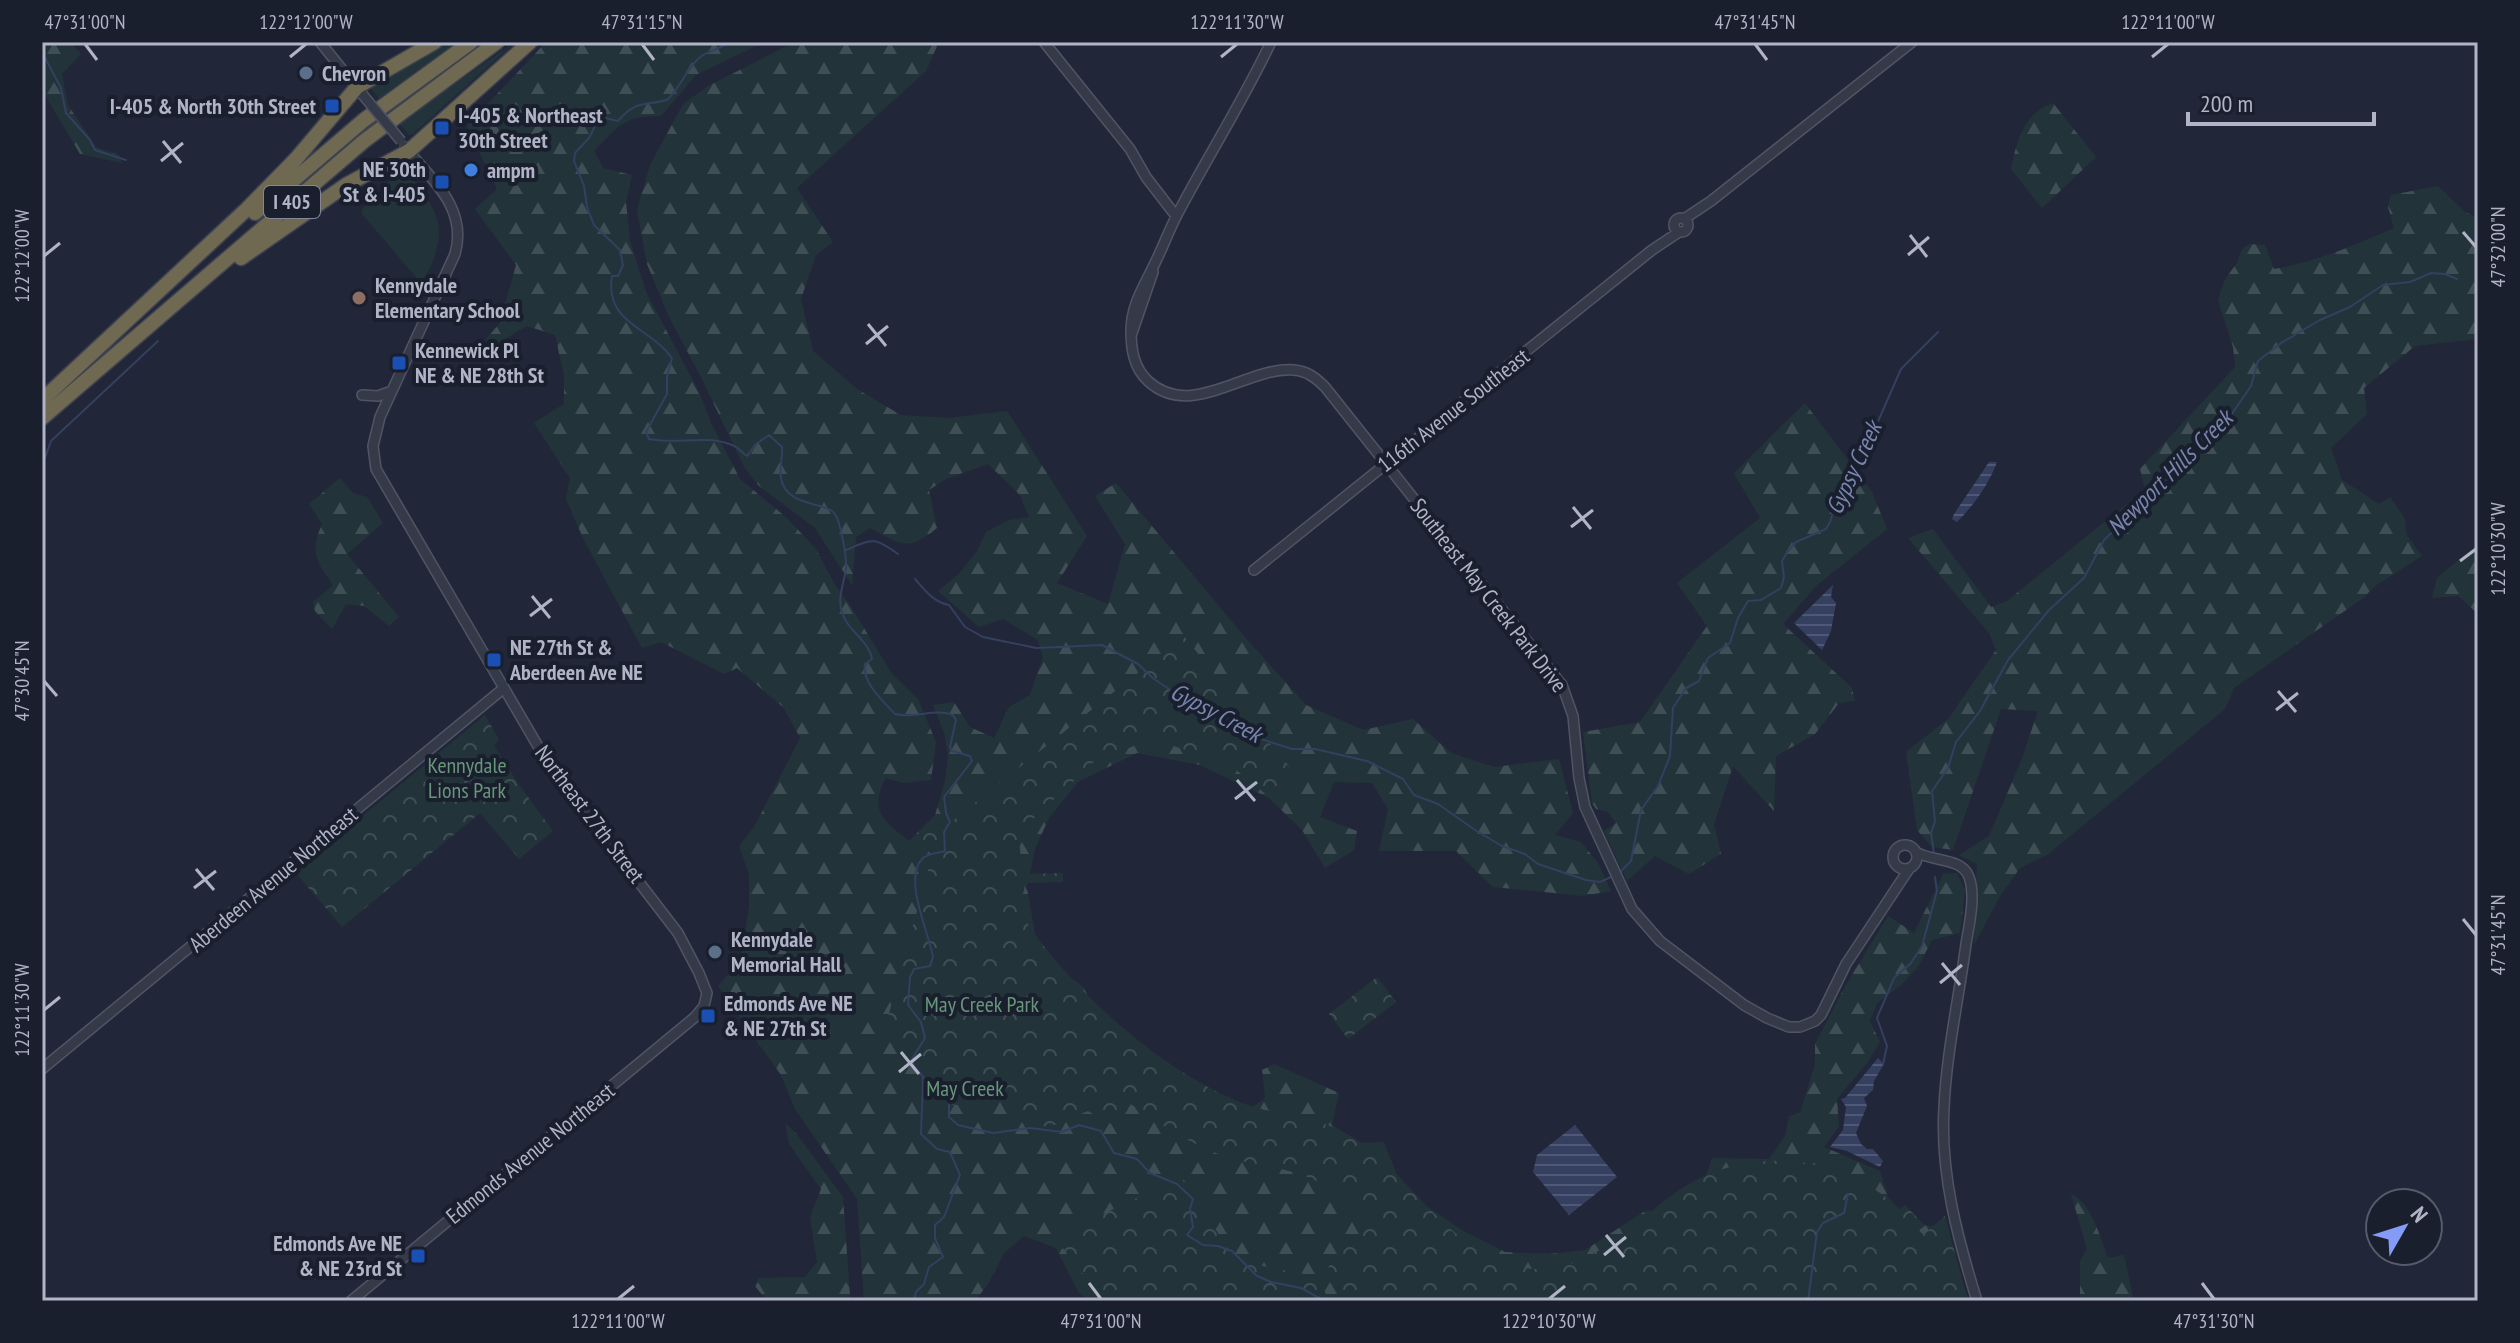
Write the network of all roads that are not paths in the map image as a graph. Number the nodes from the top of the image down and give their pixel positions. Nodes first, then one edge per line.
1 (320, 42) edge
2 (435, 42) edge
3 (471, 42) edge
4 (497, 42) edge
5 (530, 42) edge
6 (1044, 42) edge
7 (1271, 42) edge
8 (1912, 42) edge
9 (357, 87) junction
10 (405, 146) junction
11 (1176, 216) junction
12 (119, 331) junction
13 (96, 371) junction
14 (392, 391) junction
15 (362, 395) dead end
16 (42, 400) edge
17 (42, 418) edge
18 (1386, 463) junction
19 (1254, 570) dead end
20 (504, 688) junction
21 (1916, 852) junction
22 (1947, 862) junction
23 (1895, 864) junction
24 (1913, 867) junction
25 (1893, 894) junction
26 (705, 1003) joint
27 (42, 1069) edge
28 (351, 1301) edge
29 (1977, 1301) edge

1 - 9 street
2 - 9 highway
3 - 12 highway, I 405
4 - 13 highway, I 405
5 - 10 highway
6 - 11 street
7 - 11 street
8 - 18 street, 116th Avenue Southeast
9 - 10 street, bridge
9 - 12 highway
10 - 13 highway
10 - 14 street
11 - 18 street, Southeast May Creek Park Drive
12 - 16 highway, I 405
13 - 17 highway, I 405
14 - 15 street
14 - 20 street, Northeast 27th Street
18 - 19 street, 116th Avenue Southeast
18 - 25 street, Southeast May Creek Park Drive
20 - 26 street, Northeast 27th Street
20 - 27 street, Aberdeen Avenue Northeast
21 - 22 street
21 - 23 street
21 - 24 street
22 - 24 street
22 - 29 street
23 - 24 street
23 - 25 street, Southeast May Creek Park Drive
24 - 25 street, Southeast May Creek Park Drive
26 - 28 street, Edmonds Avenue Northeast

